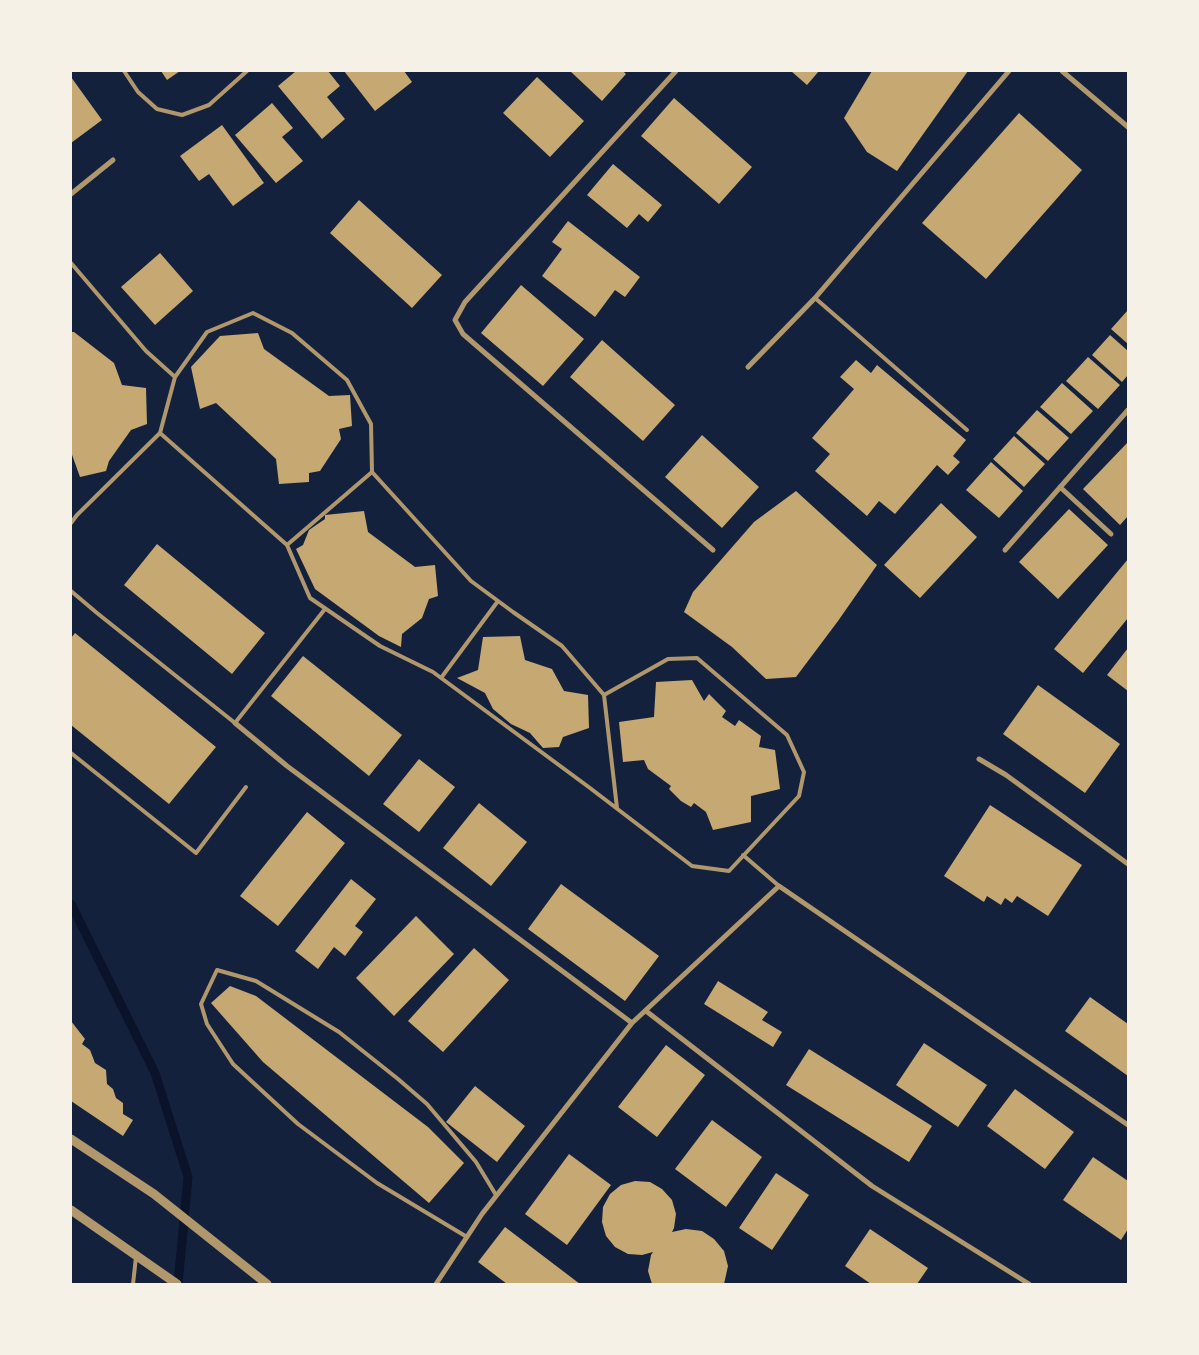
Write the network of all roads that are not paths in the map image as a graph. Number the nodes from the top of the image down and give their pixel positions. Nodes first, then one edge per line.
1 (124, 71) edge
2 (247, 71) edge
3 (676, 71) edge
4 (1009, 71) edge
5 (1062, 71) edge
6 (1128, 127) edge
7 (113, 160) dead end
8 (71, 194) edge
9 (71, 263) edge
10 (815, 298) junction
11 (748, 367) dead end
12 (175, 377) junction
13 (1128, 410) edge
14 (967, 430) dead end
15 (160, 433) junction
16 (372, 472) junction
17 (1060, 487) junction
18 (71, 523) edge
19 (1111, 534) dead end
20 (287, 545) junction
21 (713, 550) dead end
22 (1005, 550) dead end
23 (71, 591) edge
24 (498, 601) junction
25 (325, 609) junction
26 (441, 678) junction
27 (604, 694) junction
28 (235, 723) junction
29 (71, 753) edge
30 (979, 759) dead end
31 (246, 787) dead end
32 (617, 808) junction
33 (743, 855) junction
34 (1128, 864) edge
35 (779, 886) junction
36 (646, 1011) junction
37 (632, 1024) junction
38 (1128, 1125) edge
39 (71, 1138) edge
40 (496, 1195) junction
41 (71, 1210) edge
42 (467, 1237) junction
43 (136, 1255) junction
44 (133, 1284) edge
45 (177, 1284) edge
46 (267, 1284) edge
47 (436, 1284) edge
48 (1029, 1284) edge

1 - 2 lane
3 - 21 street
4 - 10 street
5 - 6 street
7 - 8 street
9 - 12 lane
10 - 11 street
10 - 14 lane
12 - 15 lane
12 - 16 lane
13 - 17 street
15 - 18 lane
15 - 20 lane
16 - 20 lane
16 - 24 lane
17 - 19 street
17 - 22 street
20 - 25 lane
23 - 28 lane
24 - 26 lane
24 - 27 lane
25 - 26 lane
25 - 28 lane
26 - 32 lane
27 - 32 lane
27 - 33 lane
28 - 37 street
29 - 31 lane
30 - 34 street
32 - 33 lane
33 - 35 lane
35 - 36 street
35 - 38 street
36 - 37 street
36 - 48 street
37 - 40 street
39 - 46 street
40 - 42 street
40 - 42 lane
41 - 43 street
42 - 47 street
43 - 44 lane
43 - 45 street

